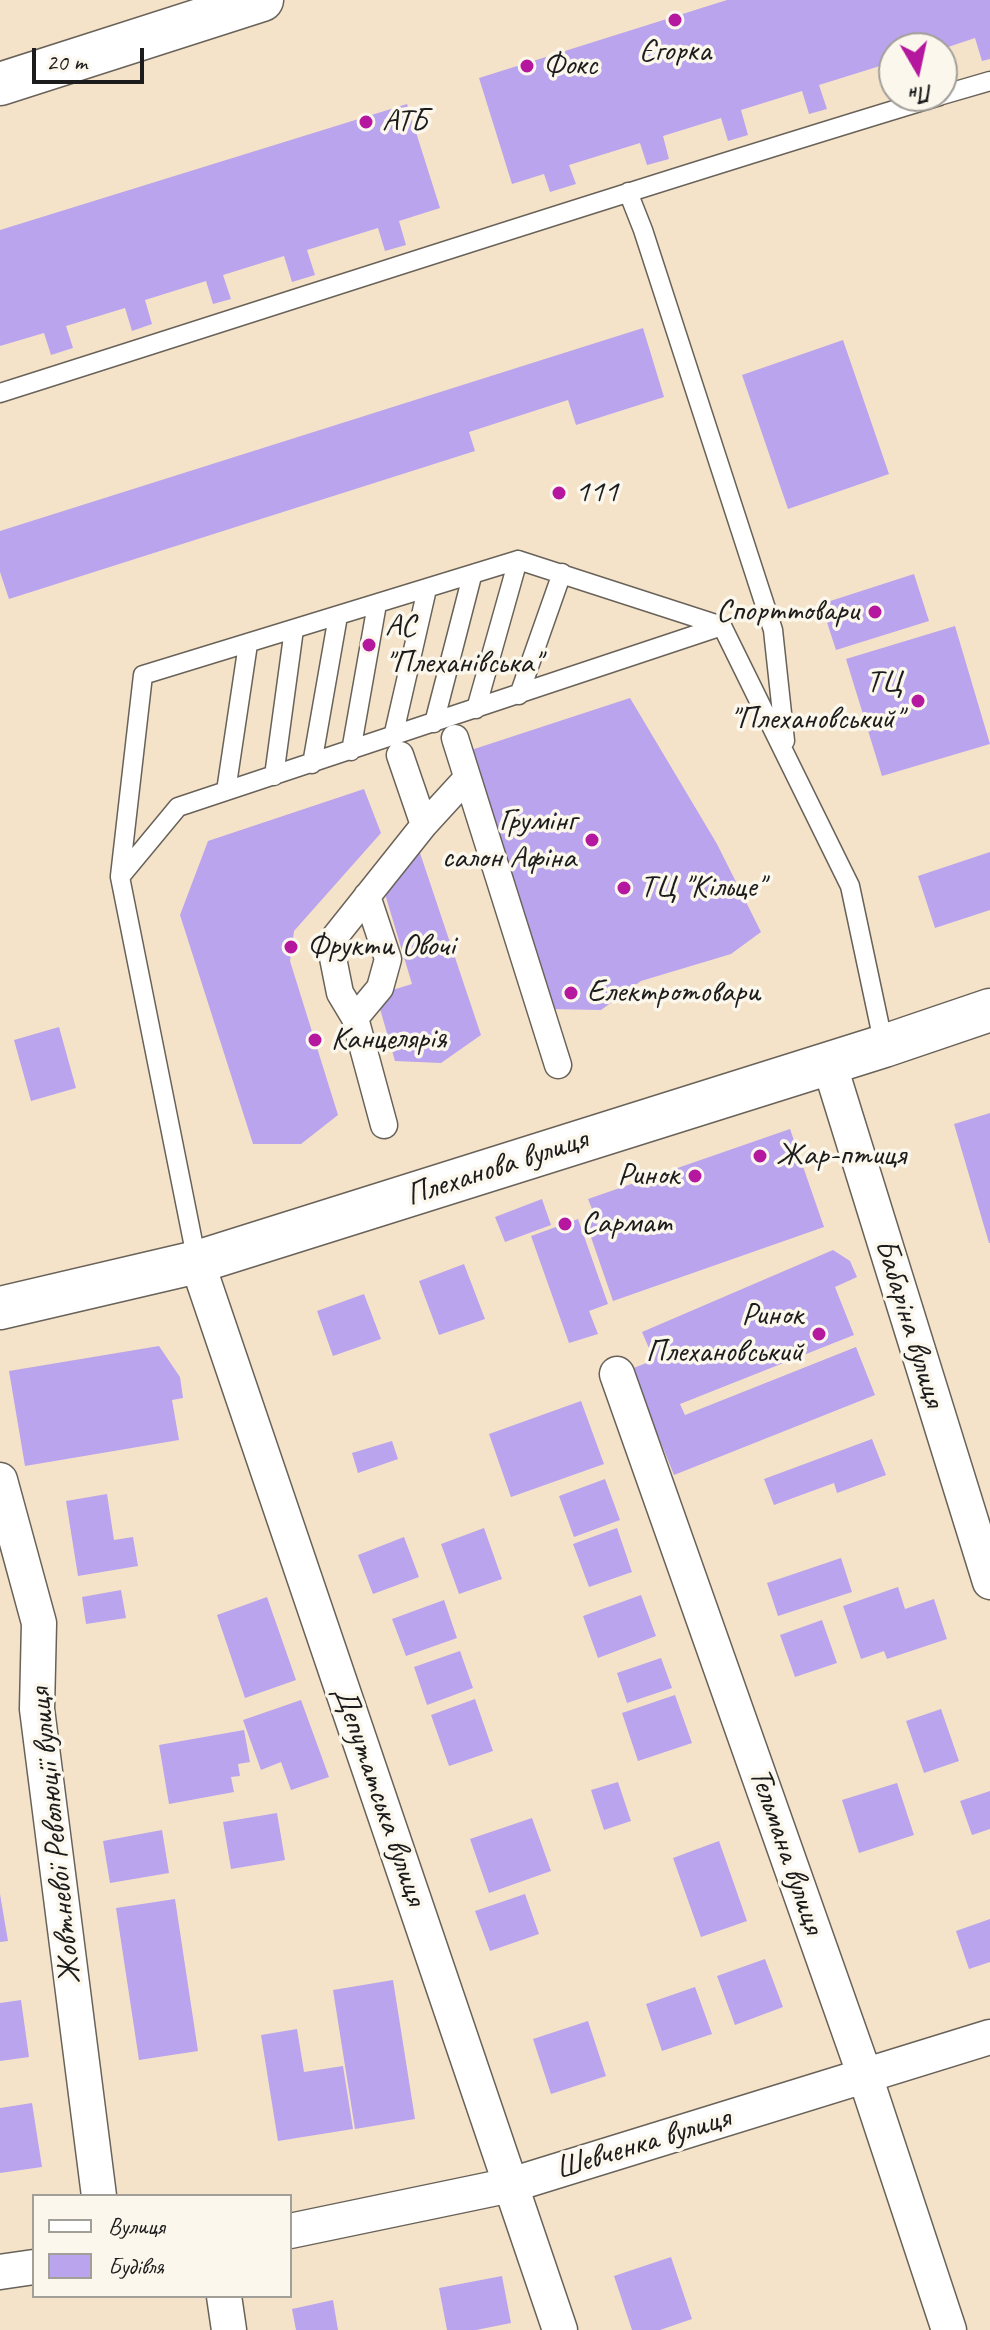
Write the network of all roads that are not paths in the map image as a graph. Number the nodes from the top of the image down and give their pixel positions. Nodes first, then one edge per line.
1 (262, 0) edge
2 (990, 81) edge
3 (0, 84) edge
4 (958, 91) edge
5 (889, 112) edge
6 (628, 192) junction
7 (0, 393) edge
8 (518, 560) junction
9 (562, 573) junction
10 (472, 576) junction
11 (427, 589) junction
12 (377, 604) junction
13 (338, 616) junction
14 (722, 626) junction
15 (294, 629) junction
16 (248, 644) junction
17 (519, 695) junction
18 (476, 709) junction
19 (444, 730) junction
20 (397, 746) junction
21 (351, 751) junction
22 (786, 756) junction
23 (312, 764) junction
24 (274, 776) junction
25 (467, 778) junction
26 (226, 791) junction
27 (424, 825) junction
28 (120, 877) junction
29 (367, 896) junction
30 (990, 1010) edge
31 (355, 1018) junction
32 (884, 1046) junction
33 (829, 1063) junction
34 (558, 1065) dead end
35 (384, 1125) dead end
36 (197, 1262) junction
37 (0, 1308) edge
38 (617, 1374) dead end
39 (0, 1480) edge
40 (979, 1509) edge
41 (990, 1582) edge
42 (990, 2037) edge
43 (865, 2076) junction
44 (511, 2185) junction
45 (99, 2194) edge
46 (292, 2231) edge
47 (32, 2267) edge
48 (0, 2272) edge
49 (224, 2298) edge
50 (229, 2330) edge
51 (560, 2330) edge
52 (949, 2330) edge

1 - 3 street
2 - 4 lane
5 - 6 lane
6 - 7 lane
6 - 22 lane
8 - 9 lane
8 - 10 lane
8 - 18 lane
9 - 14 lane
9 - 17 lane
10 - 11 lane
10 - 19 lane
11 - 12 lane
11 - 20 lane
12 - 13 lane
12 - 21 lane
13 - 15 lane
13 - 23 lane
14 - 17 lane
14 - 22 lane
15 - 16 lane
15 - 24 lane
16 - 26 lane
16 - 28 lane
17 - 18 lane
18 - 19 lane
19 - 20 lane
19 - 25 street
20 - 21 lane
20 - 27 street
21 - 23 lane
22 - 32 lane
23 - 24 lane
24 - 26 lane
25 - 27 street
25 - 34 street
26 - 28 lane
27 - 29 street
28 - 36 lane
29 - 31 street
29 - 31 street
30 - 32 street, Плеханова вулиця
31 - 35 street
32 - 33 street, Плеханова вулиця
33 - 36 street, Плеханова вулиця
33 - 40 street, Бабаріна вулиця
36 - 37 street, Плеханова вулиця
36 - 44 street, Депутатська вулиця
38 - 43 street, Тельмана вулиця
39 - 45 street, Жовтневої Революції вулиця
40 - 41 street, Бабаріна вулиця
42 - 43 street, Шевченка вулиця
43 - 44 street, Шевченка вулиця
43 - 52 street, Тельмана вулиця
44 - 46 street, Шевченка вулиця
44 - 51 street, Депутатська вулиця
47 - 48 street
49 - 50 street

